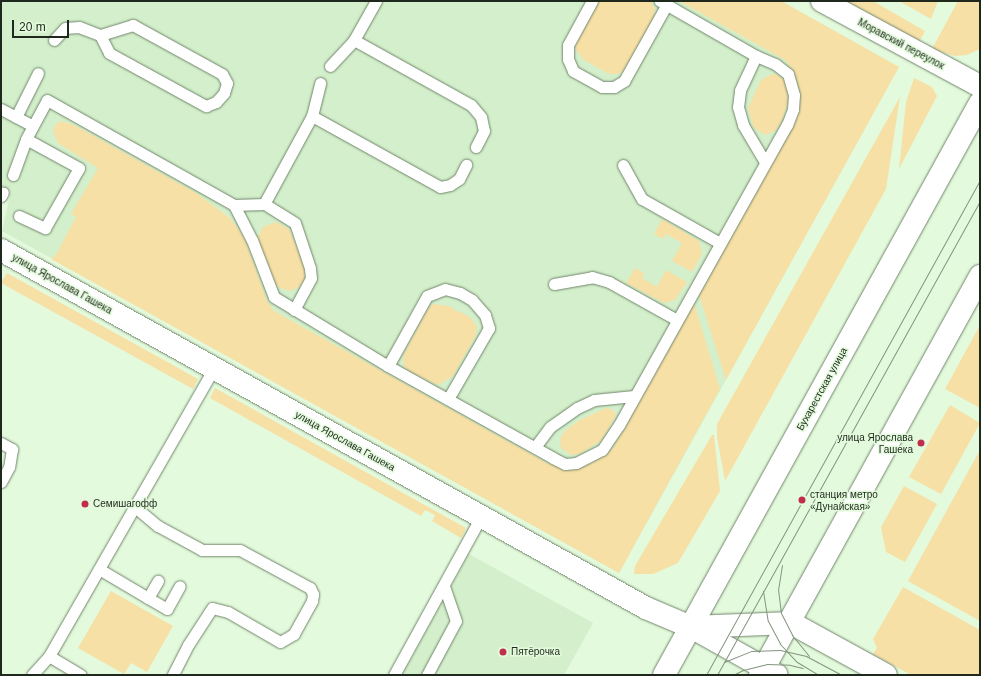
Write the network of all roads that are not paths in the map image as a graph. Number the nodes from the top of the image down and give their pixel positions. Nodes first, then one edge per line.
1 (376, 1) edge
2 (592, 1) edge
3 (822, 1) edge
4 (663, 4) edge
5 (100, 35) junction
6 (54, 40) dead end
7 (354, 40) junction
8 (756, 56) junction
9 (330, 66) dead end
10 (38, 73) dead end
11 (320, 83) dead end
12 (980, 86) edge
13 (980, 103) edge
14 (1, 109) edge
15 (312, 116) junction
16 (16, 117) junction
17 (33, 126) junction
18 (26, 139) junction
19 (476, 147) dead end
20 (765, 162) junction
21 (466, 165) dead end
22 (623, 165) dead end
23 (13, 175) dead end
24 (264, 204) junction
25 (234, 205) junction
26 (19, 216) dead end
27 (720, 243) junction
28 (1, 250) edge
29 (980, 276) edge
30 (554, 284) dead end
31 (294, 310) junction
32 (676, 320) junction
33 (388, 366) junction
34 (214, 368) junction
35 (634, 396) junction
36 (448, 399) junction
37 (1, 443) edge
38 (535, 447) junction
39 (1, 482) edge
40 (135, 506) junction
41 (481, 516) junction
42 (99, 570) junction
43 (158, 581) dead end
44 (180, 586) dead end
45 (444, 587) junction
46 (148, 598) junction
47 (791, 623) junction
48 (692, 627) junction
49 (49, 656) junction
50 (767, 673) edge
51 (32, 675) edge
52 (81, 675) edge
53 (174, 675) edge
54 (394, 675) edge
55 (427, 675) edge
56 (664, 675) edge
57 (886, 675) edge

1 - 7 lane
2 - 4 lane
3 - 12 street, Моравский переулок
4 - 8 lane
5 - 5 lane
5 - 6 lane
7 - 9 lane
7 - 19 lane
8 - 20 lane
8 - 20 lane
10 - 16 lane
11 - 15 lane
13 - 48 street, Бухарестская улица
14 - 16 lane
15 - 21 lane
15 - 24 lane
16 - 17 lane
17 - 18 lane
17 - 25 lane
18 - 23 lane
18 - 26 lane
20 - 27 lane
22 - 27 lane
24 - 25 lane
24 - 31 lane
25 - 31 lane
27 - 32 lane
28 - 34 street, улица Ярослава Гашека
29 - 47 street
30 - 32 lane
31 - 33 lane
32 - 35 lane
33 - 36 lane
33 - 36 lane
34 - 40 lane
34 - 41 street, улица Ярослава Гашека
35 - 38 lane
35 - 38 lane
36 - 38 lane
37 - 39 lane
40 - 42 lane
40 - 53 lane
41 - 45 lane
41 - 48 street, улица Ярослава Гашека
42 - 46 lane
42 - 49 lane
43 - 46 lane
44 - 46 lane
45 - 54 lane
45 - 55 lane
47 - 48 street, улица Ярослава Гашека
47 - 50 street
47 - 57 street
48 - 50 street, улица Ярослава Гашека
48 - 56 street, Бухарестская улица
49 - 51 lane
49 - 52 lane

